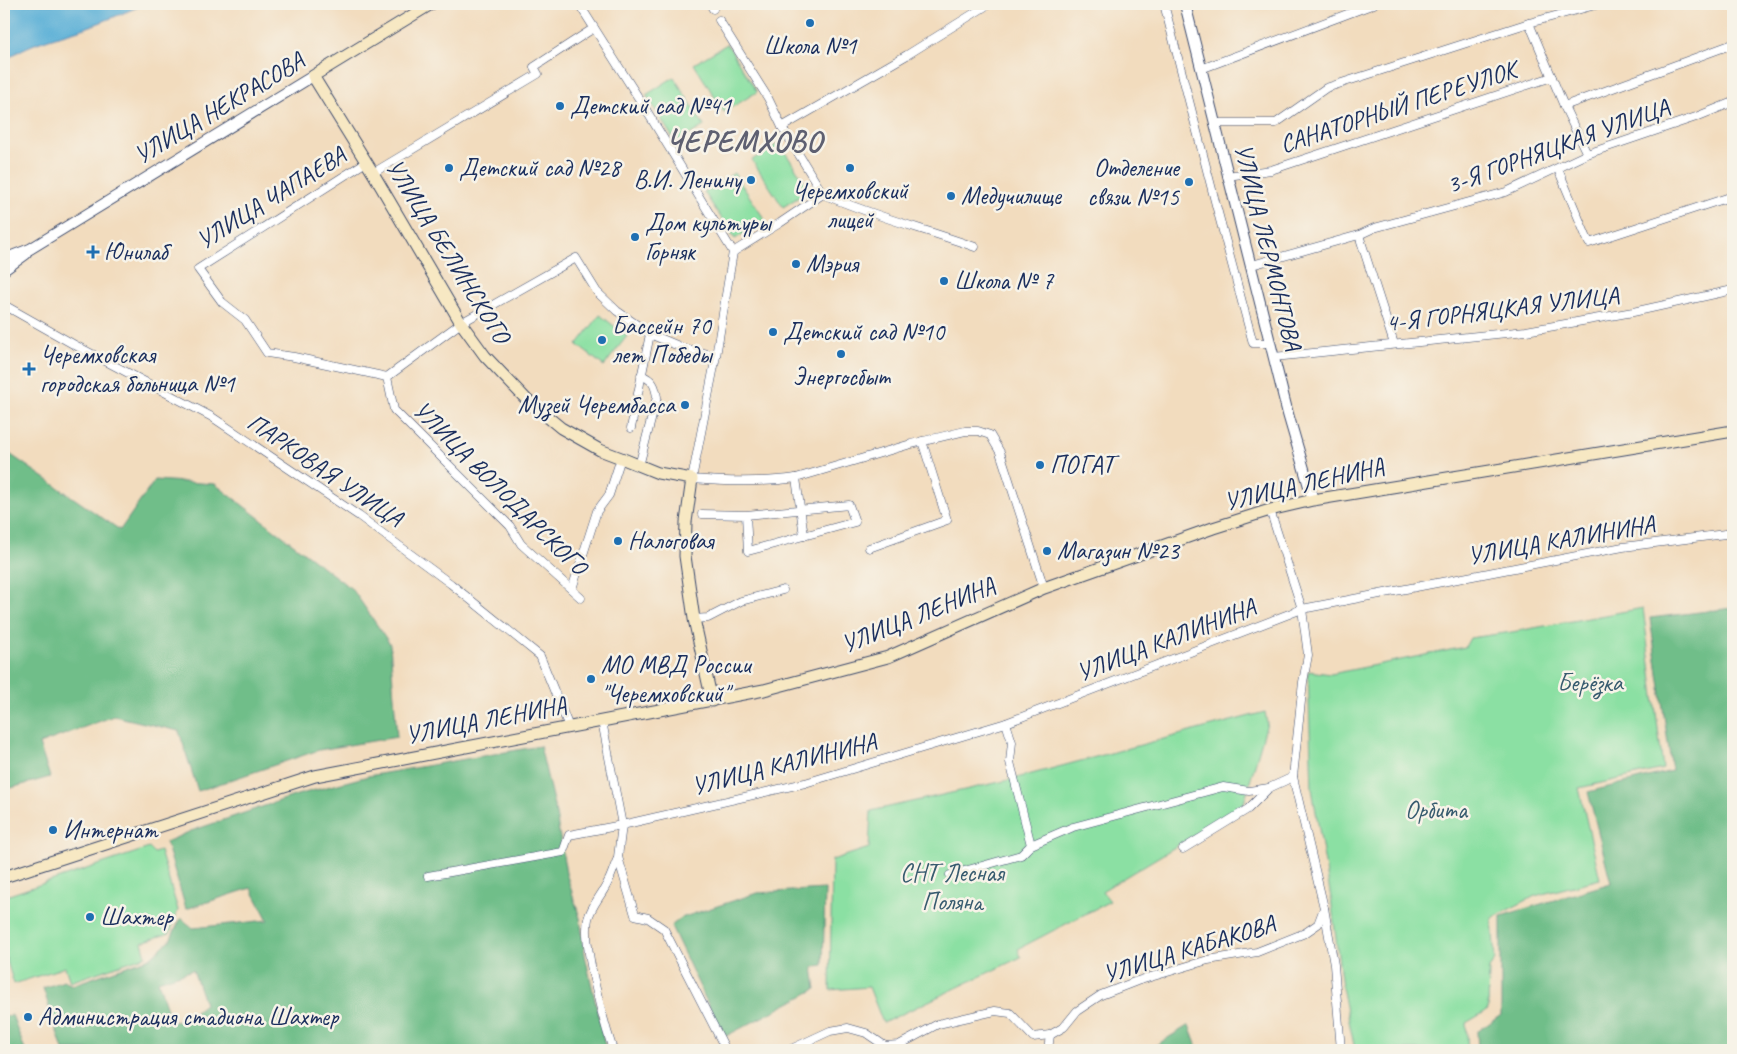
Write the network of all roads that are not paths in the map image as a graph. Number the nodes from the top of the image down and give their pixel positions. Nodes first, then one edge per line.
1 (431, 4) edge
2 (579, 4) edge
3 (990, 4) edge
4 (1164, 4) edge
5 (1185, 4) edge
6 (1374, 4) edge
7 (1599, 4) edge
8 (719, 20) dead end
9 (1528, 22) junction
10 (594, 28) junction
11 (1733, 44) edge
12 (1201, 69) junction
13 (313, 76) junction
14 (1552, 78) junction
15 (1733, 102) edge
16 (1564, 106) junction
17 (1214, 123) junction
18 (782, 128) junction
19 (1587, 154) junction
20 (366, 162) junction
21 (1558, 169) junction
22 (373, 173) junction
23 (1227, 176) junction
24 (823, 194) junction
25 (1733, 196) edge
26 (1359, 235) junction
27 (975, 247) dead end
28 (30, 249) junction
29 (733, 252) junction
30 (4, 259) edge
31 (1252, 265) junction
32 (4, 270) edge
33 (1733, 290) edge
34 (4, 305) edge
35 (461, 323) junction
36 (650, 334) junction
37 (1271, 343) junction
38 (1394, 344) junction
39 (716, 356) junction
40 (1274, 357) junction
41 (641, 375) junction
42 (387, 377) junction
43 (631, 428) dead end
44 (1733, 431) edge
45 (922, 441) junction
46 (620, 458) junction
47 (639, 466) junction
48 (796, 478) junction
49 (692, 479) junction
50 (1313, 500) junction
51 (800, 510) junction
52 (1270, 510) junction
53 (702, 514) dead end
54 (746, 515) junction
55 (1733, 533) edge
56 (804, 536) junction
57 (869, 548) dead end
58 (1044, 588) junction
59 (572, 589) junction
60 (784, 590) dead end
61 (582, 598) dead end
62 (1302, 609) junction
63 (694, 619) junction
64 (712, 701) junction
65 (602, 721) junction
66 (1006, 723) junction
67 (569, 727) junction
68 (1292, 777) junction
69 (1269, 788) junction
70 (622, 825) junction
71 (1031, 845) junction
72 (1183, 849) dead end
73 (618, 857) junction
74 (950, 875) dead end
75 (428, 876) dead end
76 (4, 877) edge
77 (1324, 908) junction
78 (1050, 1035) junction
79 (613, 1050) edge
80 (726, 1050) edge
81 (790, 1050) edge
82 (1048, 1050) edge
83 (1341, 1050) edge

1 - 13 main road, УЛИЦА НЕКРАСОВА
2 - 10 street
3 - 18 street
4 - 37 street
5 - 12 street, УЛИЦА ЛЕРМОНТОВА
6 - 12 street
7 - 9 street
8 - 18 street
9 - 14 street
9 - 17 street
10 - 22 street, УЛИЦА ЧАПАЕВА
10 - 29 street
11 - 16 street
12 - 17 street, УЛИЦА ЛЕРМОНТОВА
13 - 20 main road, УЛИЦА БЕЛИНСКОГО
13 - 28 street, УЛИЦА НЕКРАСОВА
14 - 16 street
14 - 23 street, САНАТОРНЫЙ ПЕРЕУЛОК
15 - 19 street, 3-Я ГОРНЯЦКАЯ УЛИЦА
16 - 19 street
17 - 23 street, УЛИЦА ЛЕРМОНТОВА
18 - 24 street
19 - 21 street, 3-Я ГОРНЯЦКАЯ УЛИЦА
20 - 22 main road, УЛИЦА БЕЛИНСКОГО
20 - 42 street, УЛИЦА ЧАПАЕВА
21 - 25 street
21 - 26 street, 3-Я ГОРНЯЦКАЯ УЛИЦА
22 - 35 main road, УЛИЦА БЕЛИНСКОГО
23 - 31 street, УЛИЦА ЛЕРМОНТОВА
24 - 27 street
24 - 29 street
26 - 31 street, 3-Я ГОРНЯЦКАЯ УЛИЦА
26 - 38 street
28 - 30 street, УЛИЦА НЕКРАСОВА
28 - 32 street, УЛИЦА НЕКРАСОВА
29 - 39 street
31 - 37 street, УЛИЦА ЛЕРМОНТОВА
33 - 38 street, 4-Я ГОРНЯЦКАЯ УЛИЦА
34 - 67 street, ПАРКОВАЯ УЛИЦА
35 - 36 street
35 - 42 street
35 - 46 main road, УЛИЦА БЕЛИНСКОГО
36 - 39 street
36 - 41 street
37 - 40 street, УЛИЦА ЛЕРМОНТОВА
38 - 40 street, 4-Я ГОРНЯЦКАЯ УЛИЦА
39 - 49 street
40 - 50 street, УЛИЦА ЛЕРМОНТОВА
41 - 43 street
41 - 47 street
42 - 59 street, УЛИЦА ВОЛОДАРСКОГО
44 - 50 main road, УЛИЦА ЛЕНИНА
45 - 48 street, УЛИЦА БЕЛИНСКОГО
45 - 57 street
45 - 58 street, УЛИЦА БЕЛИНСКОГО
46 - 47 main road, УЛИЦА БЕЛИНСКОГО
46 - 59 street
47 - 49 main road, УЛИЦА БЕЛИНСКОГО
48 - 49 street, УЛИЦА БЕЛИНСКОГО
48 - 51 street
49 - 63 main road
50 - 52 main road, УЛИЦА ЛЕНИНА
51 - 54 street
51 - 56 street
51 - 56 street
52 - 58 main road, УЛИЦА ЛЕНИНА
52 - 62 street
53 - 54 street
54 - 56 street
55 - 62 street, УЛИЦА КАЛИНИНА
58 - 64 main road, УЛИЦА ЛЕНИНА
59 - 61 street, УЛИЦА ВОЛОДАРСКОГО
60 - 63 street
62 - 66 street, УЛИЦА КАЛИНИНА
62 - 68 street
63 - 64 main road
64 - 65 main road, УЛИЦА ЛЕНИНА
65 - 67 main road, УЛИЦА ЛЕНИНА
65 - 70 street
66 - 70 street, УЛИЦА КАЛИНИНА
66 - 71 street
67 - 76 main road, УЛИЦА ЛЕНИНА
68 - 69 street
68 - 77 street
69 - 71 street
69 - 72 street
70 - 73 street
70 - 75 street, УЛИЦА КАЛИНИНА
71 - 74 street
73 - 79 street
73 - 80 street
77 - 78 street, УЛИЦА КАБАКОВА
77 - 83 street
78 - 81 street
78 - 82 street

